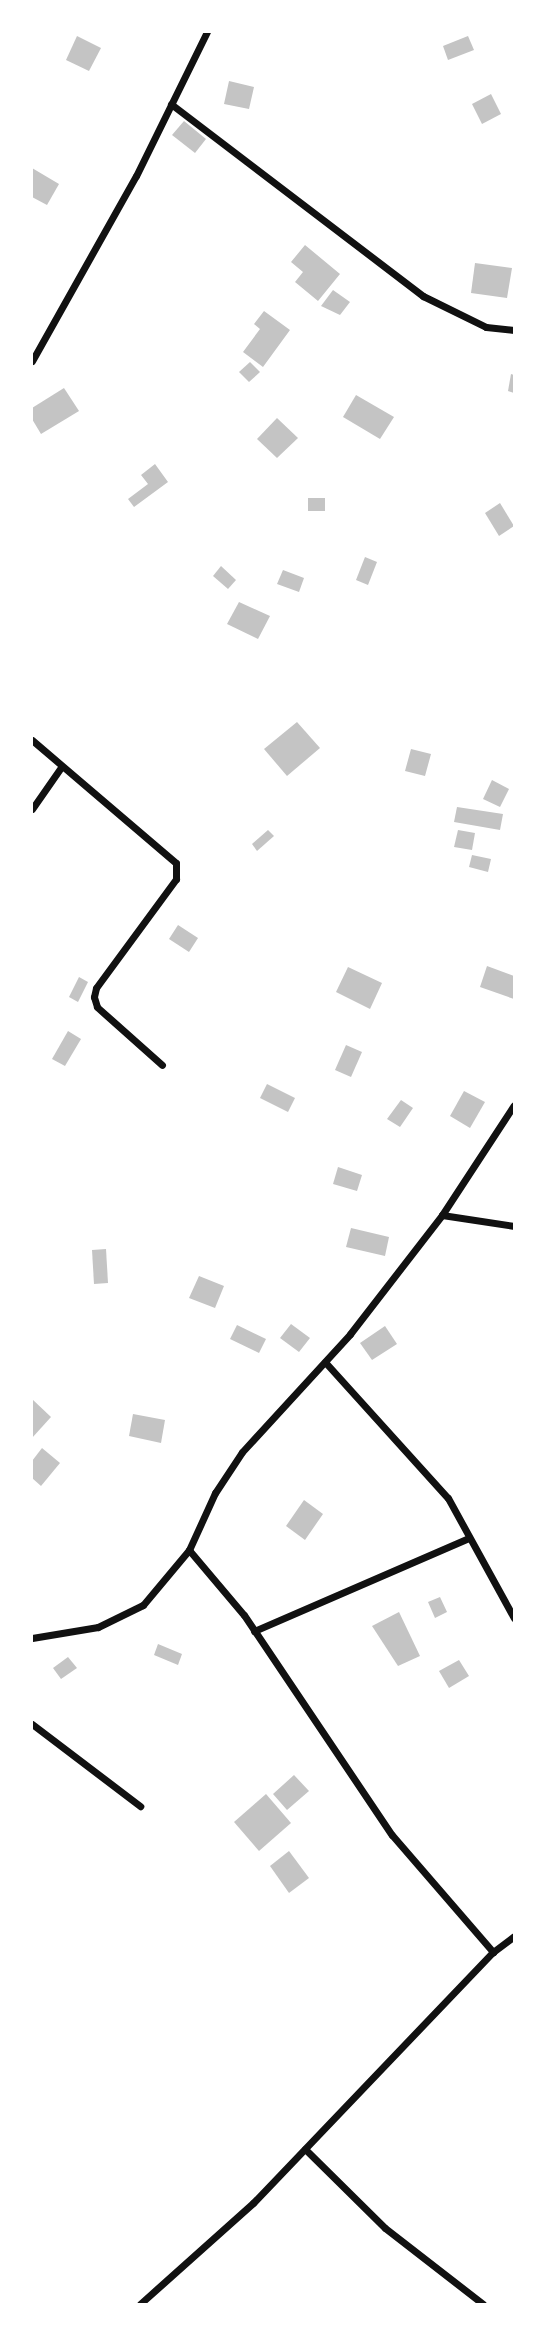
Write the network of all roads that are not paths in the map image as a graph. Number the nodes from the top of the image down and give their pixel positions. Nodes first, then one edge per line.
1 (207, 32) edge
2 (171, 104) junction
3 (514, 330) edge
4 (32, 361) edge
5 (32, 740) edge
6 (62, 766) junction
7 (32, 809) edge
8 (162, 1065) dead end
9 (514, 1105) edge
10 (442, 1215) junction
11 (514, 1226) edge
12 (325, 1362) junction
13 (470, 1538) junction
14 (189, 1550) junction
15 (514, 1618) edge
16 (254, 1631) junction
17 (32, 1638) edge
18 (32, 1724) edge
19 (140, 1806) dead end
20 (514, 1936) edge
21 (493, 1952) junction
22 (305, 2149) junction
23 (140, 2305) edge
24 (483, 2305) edge

1 - 2 street
2 - 3 street
2 - 4 street
5 - 6 street
6 - 7 street
6 - 8 street
9 - 10 street
10 - 11 street
10 - 12 street
12 - 13 street
12 - 14 street
13 - 15 street
13 - 16 street
14 - 16 street
14 - 17 street
16 - 21 street
18 - 19 street
20 - 21 street
21 - 22 street
22 - 23 street
22 - 24 street

